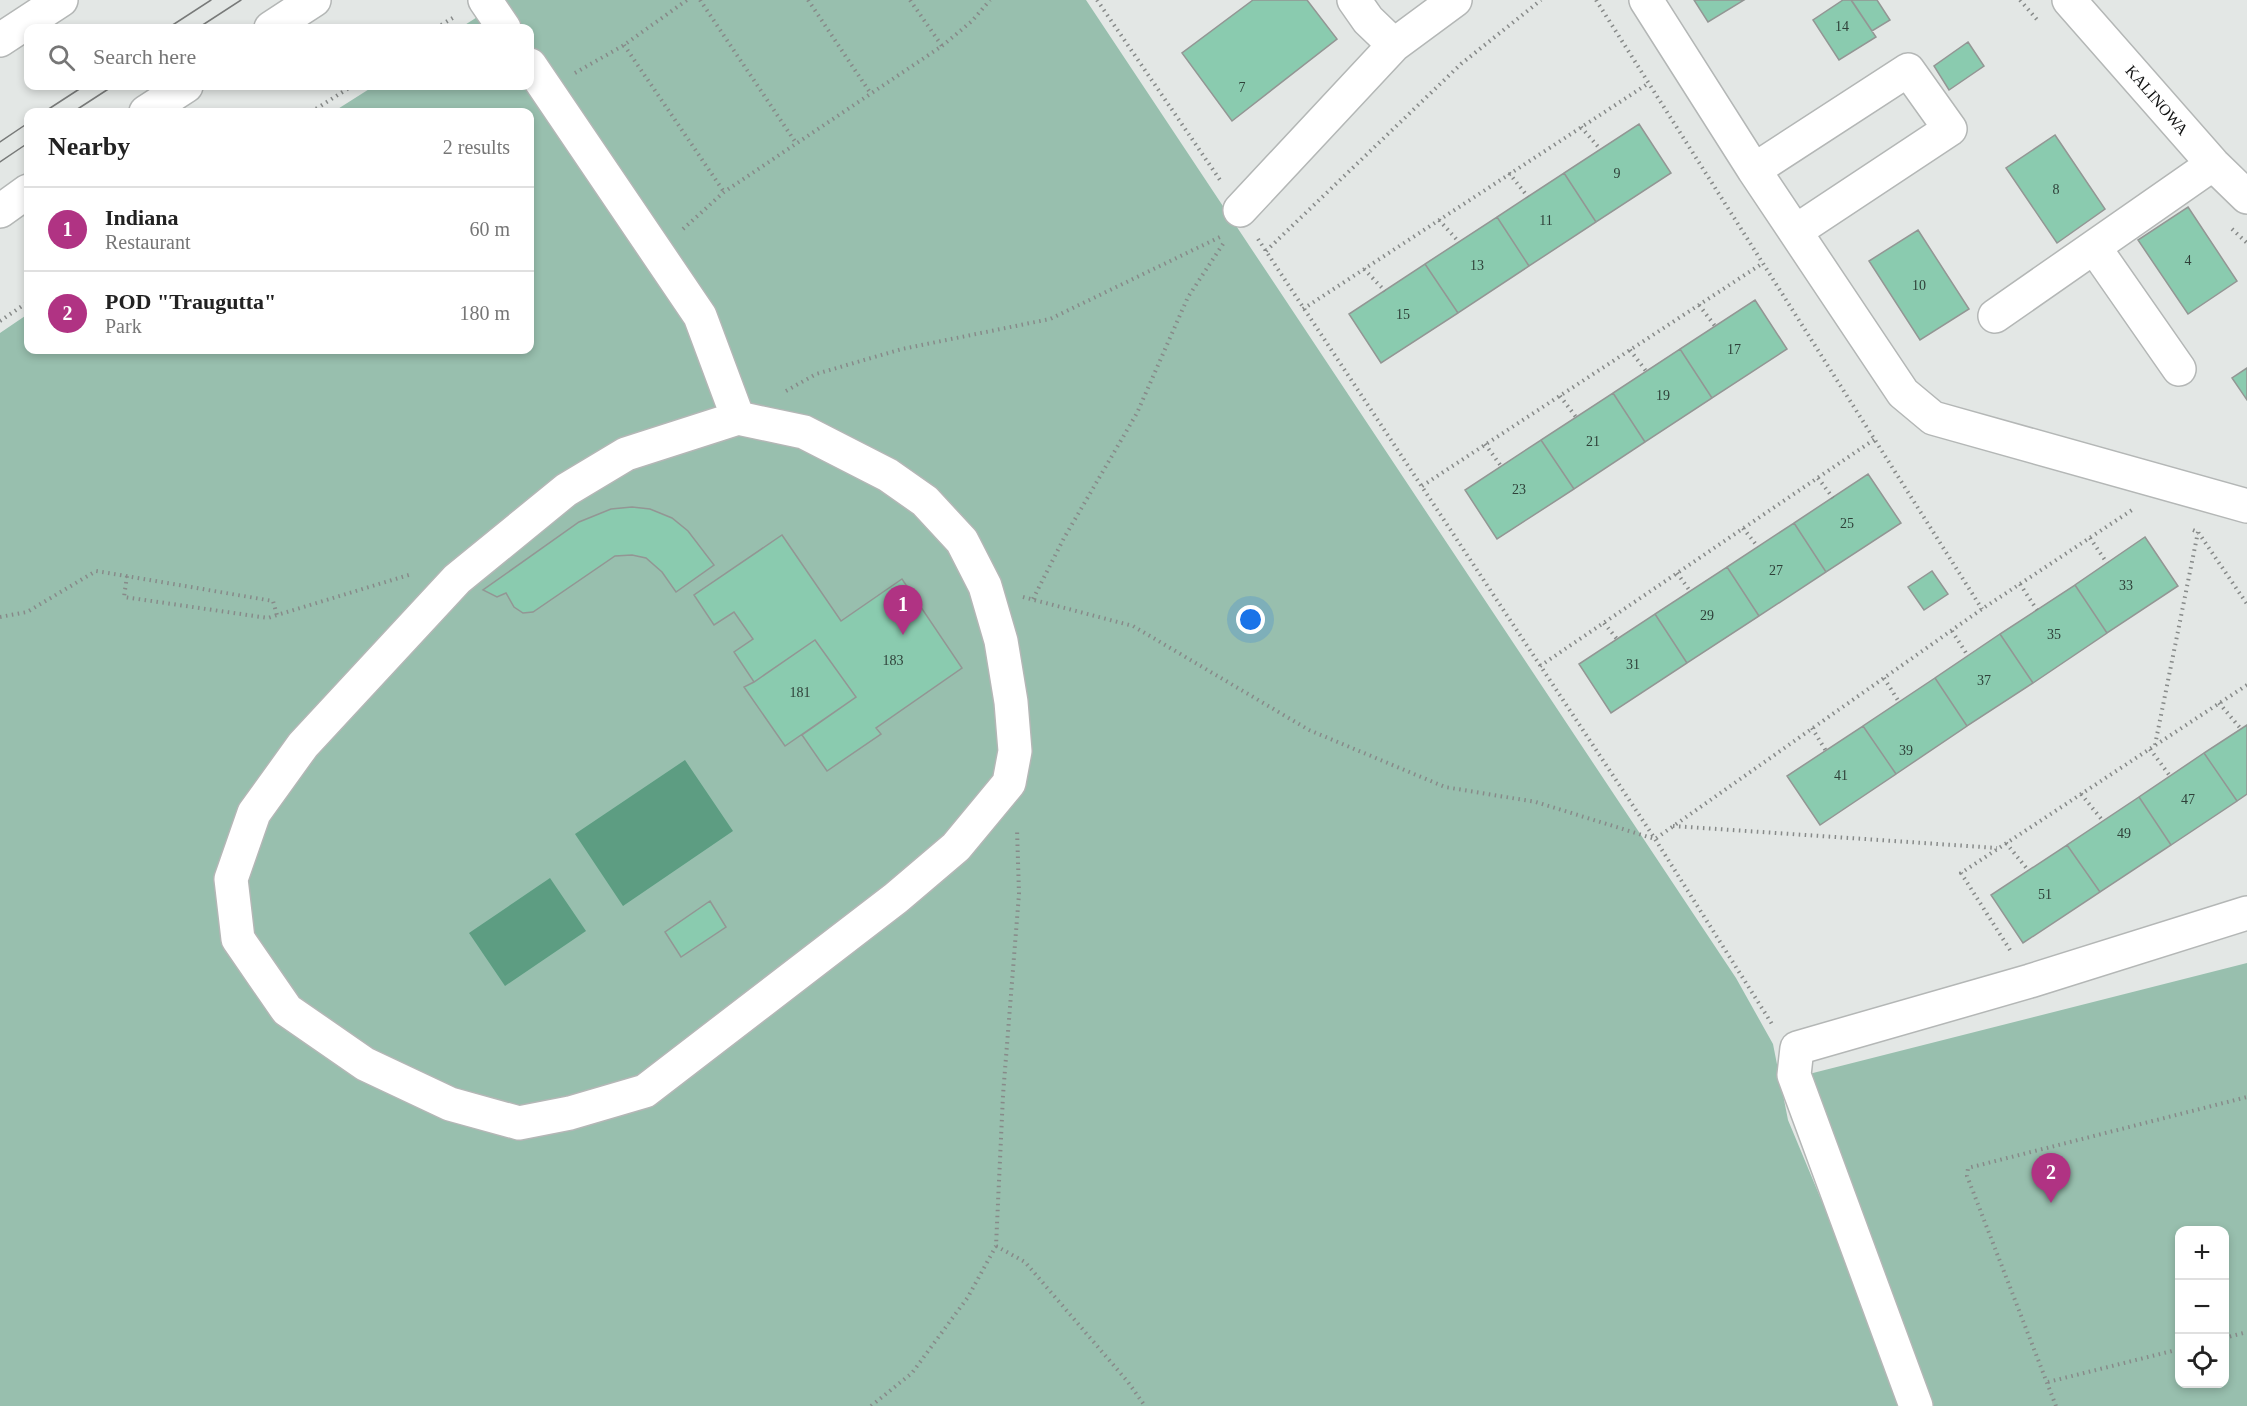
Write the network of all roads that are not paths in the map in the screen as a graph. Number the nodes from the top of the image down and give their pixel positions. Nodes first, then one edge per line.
1 (61, 0) edge
2 (314, 0) edge
3 (485, 0) edge
4 (1354, 0) edge
5 (1455, 0) edge
6 (1646, 0) edge
7 (2087, 6) edge
8 (24, 24) edge
9 (24, 24) edge
10 (277, 24) edge
11 (501, 24) edge
12 (0, 40) edge
13 (1394, 45) junction
14 (538, 77) edge
15 (180, 90) edge
16 (152, 108) edge
17 (2213, 164) junction
18 (1754, 170) junction
19 (24, 194) edge
20 (2247, 197) edge
21 (0, 210) edge
22 (1239, 221) road end
23 (1796, 231) junction
24 (2094, 247) junction
25 (1995, 316) dead end
26 (2179, 369) dead end
27 (738, 418) junction
28 (2247, 506) edge
29 (2247, 913) edge
30 (1916, 1406) edge

1 - 9 street
2 - 10 street
3 - 11 street
4 - 13 street
5 - 13 street
6 - 18 street
7 - 17 street, KALINOWA
8 - 12 street
13 - 22 street
14 - 27 street
15 - 16 street
17 - 20 street, KALINOWA
17 - 24 street
18 - 23 street
18 - 23 street
19 - 21 street
23 - 28 street
24 - 25 street
24 - 26 street
27 - 27 street
29 - 30 street

